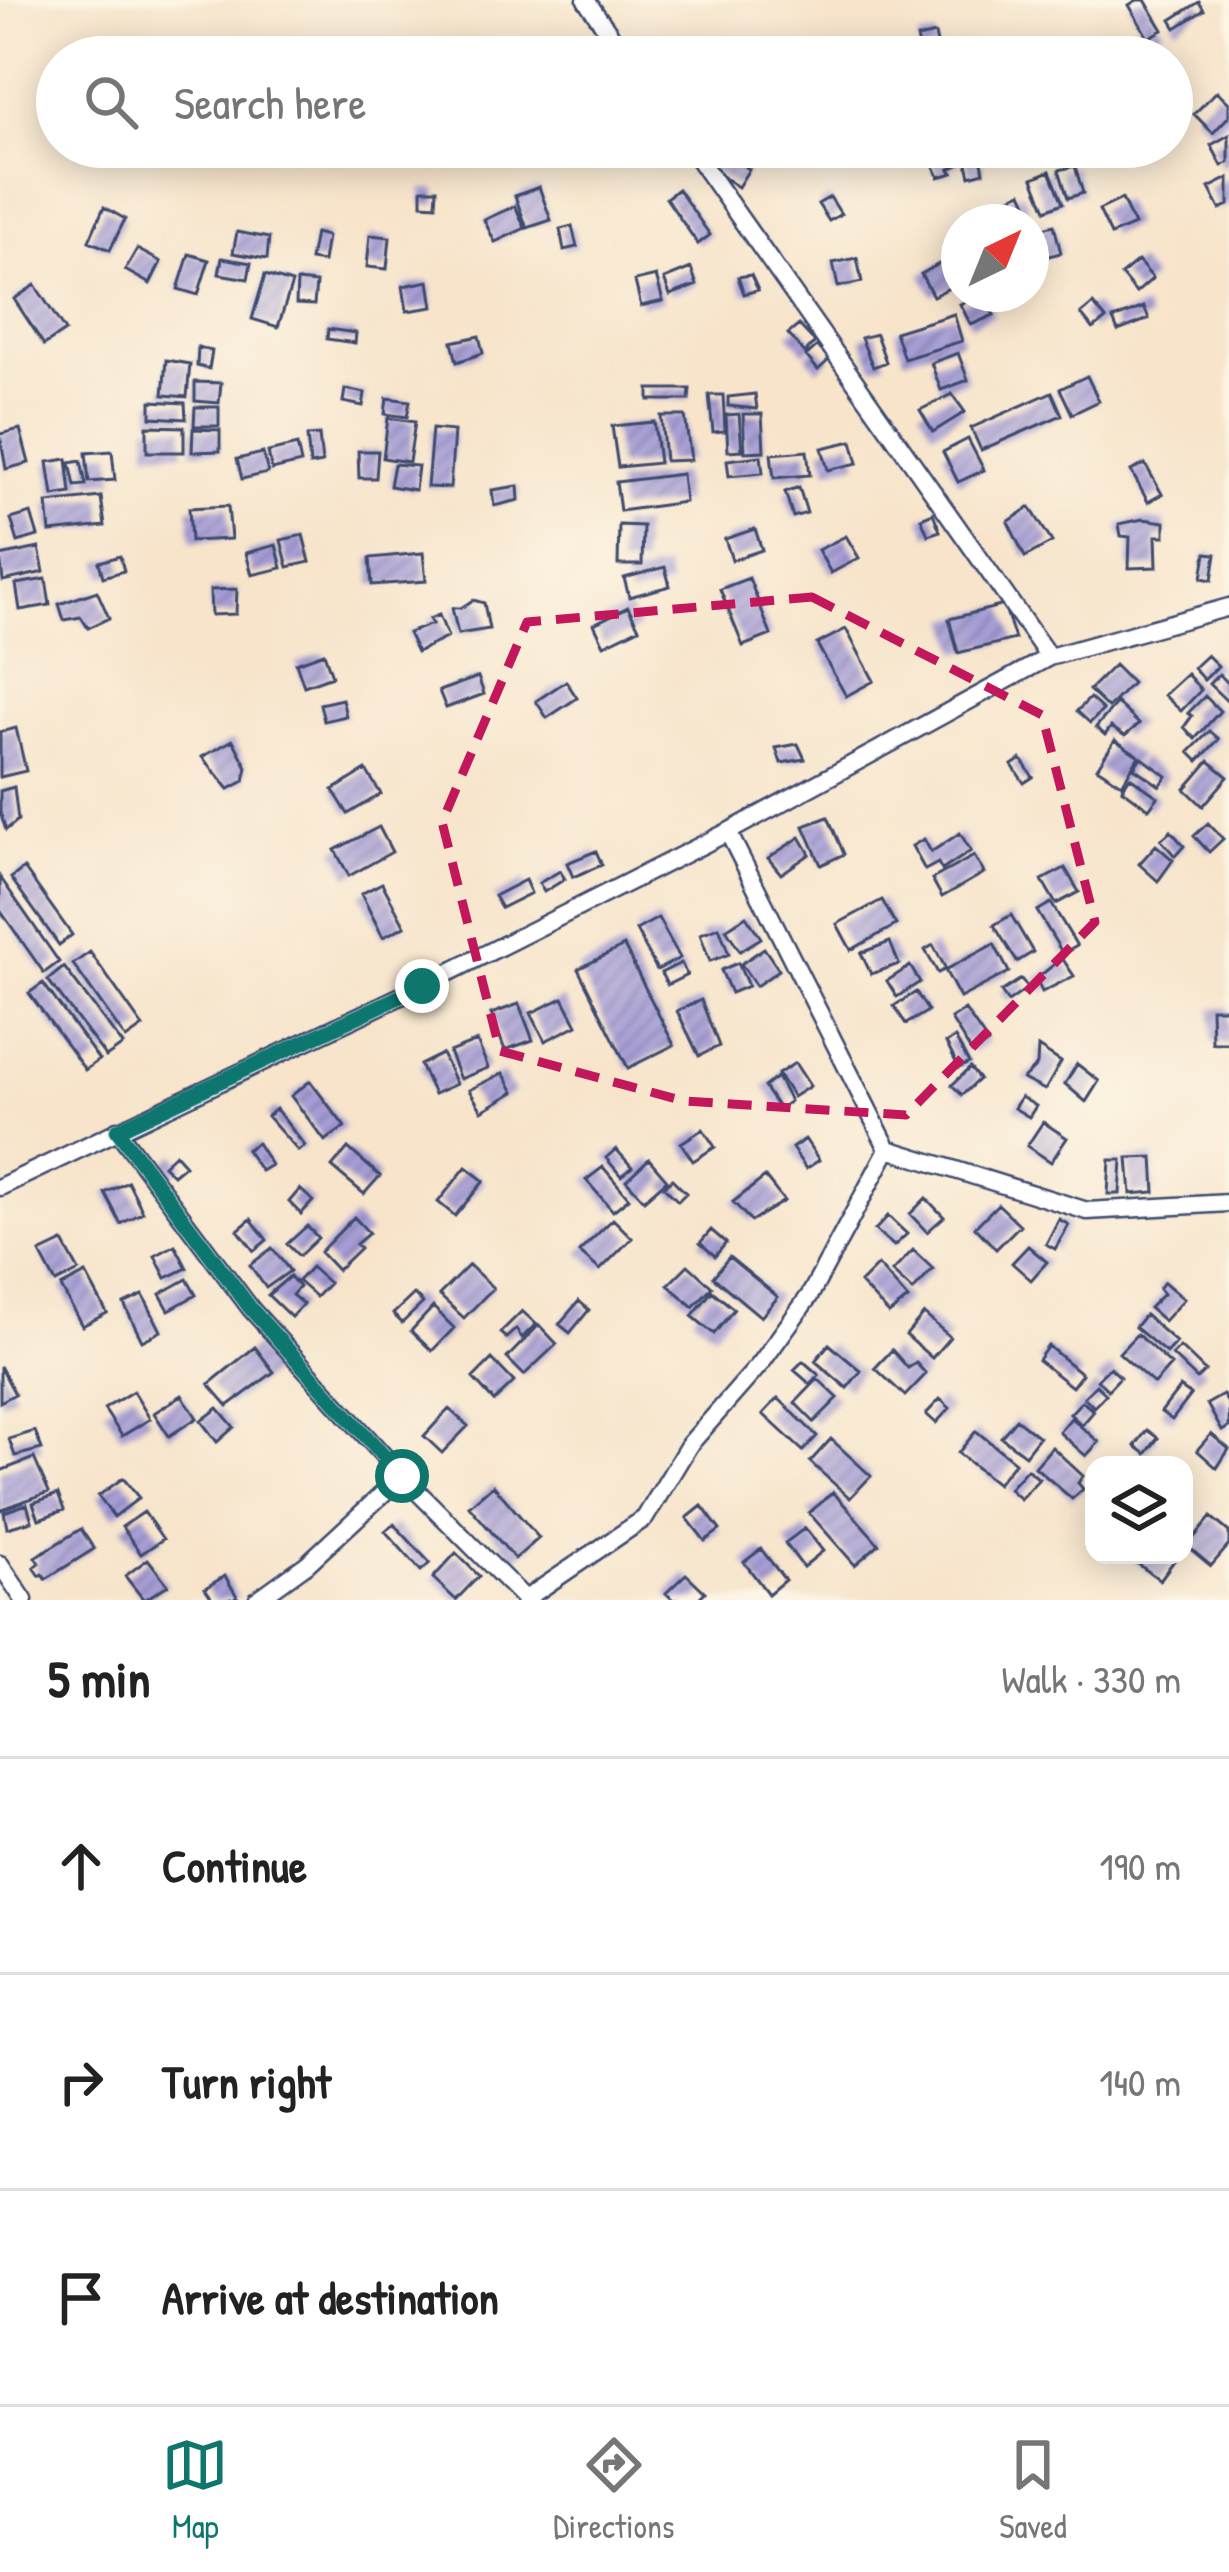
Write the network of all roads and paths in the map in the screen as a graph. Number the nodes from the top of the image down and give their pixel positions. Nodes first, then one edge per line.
1 (586, 0) edge
2 (611, 36) edge
3 (705, 168) edge
4 (1229, 608) edge
5 (1049, 657) junction
6 (728, 832) junction
7 (117, 1130) junction
8 (888, 1149) junction
9 (0, 1186) edge
10 (1229, 1203) edge
11 (402, 1476) junction
12 (0, 1564) edge
13 (525, 1599) edge
14 (24, 1600) edge
15 (257, 1600) edge

1 - 2 street
3 - 5 street
4 - 5 street
5 - 6 street
6 - 7 street
6 - 8 street
7 - 9 street
7 - 11 street
8 - 10 street
8 - 13 street
11 - 13 street
11 - 15 street
12 - 14 street

